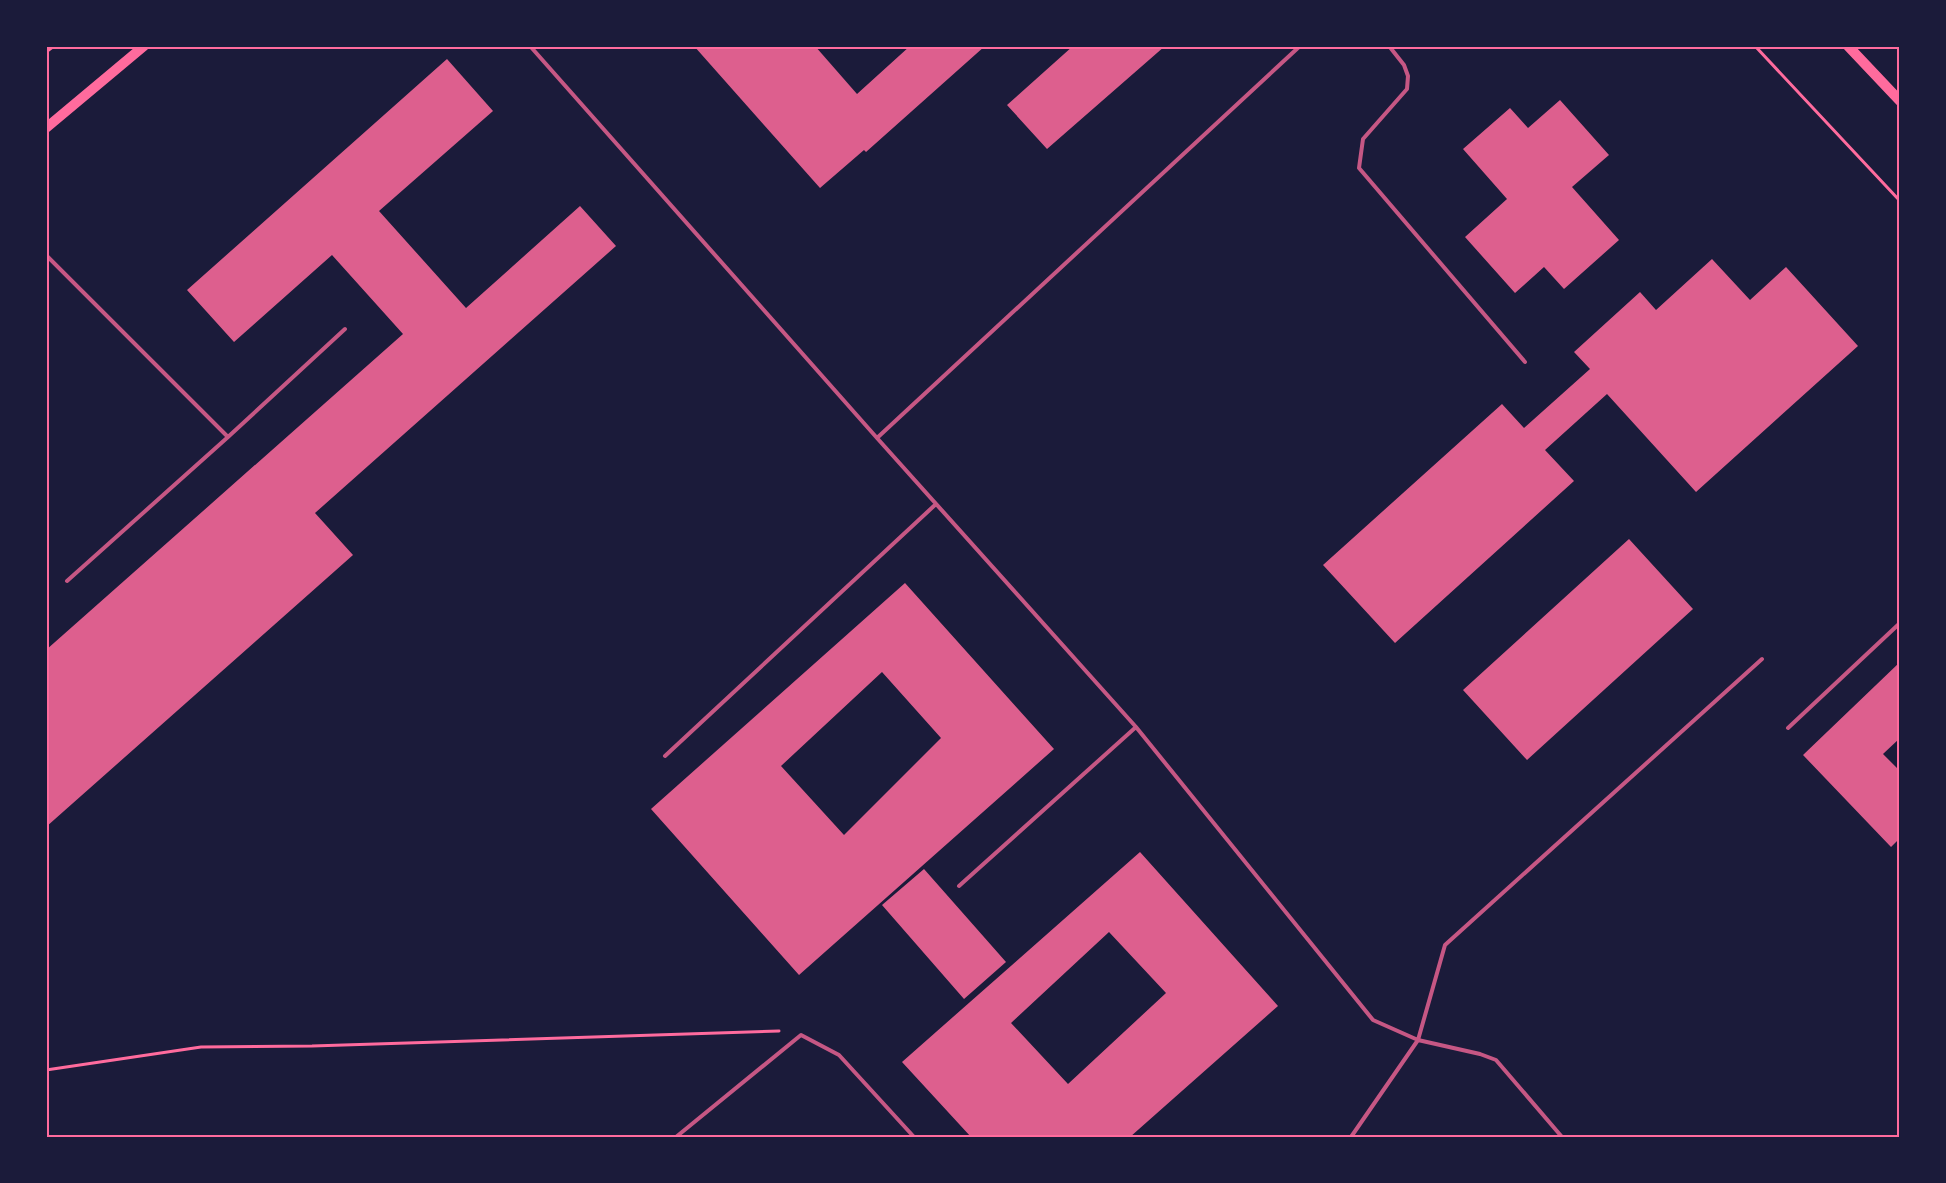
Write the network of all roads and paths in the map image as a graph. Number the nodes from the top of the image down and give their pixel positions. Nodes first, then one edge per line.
1 (54, 46) edge
2 (144, 46) edge
3 (530, 46) edge
4 (1289, 46) edge
5 (1300, 46) edge
6 (1389, 46) edge
7 (1754, 46) edge
8 (1848, 46) edge
9 (46, 52) edge
10 (1295, 52) junction
11 (1900, 101) edge
12 (46, 128) edge
13 (1900, 201) edge
14 (46, 255) edge
15 (345, 329) dead end
16 (1525, 362) dead end
17 (228, 437) junction
18 (876, 438) junction
19 (936, 504) junction
20 (67, 581) dead end
21 (1900, 623) edge
22 (1762, 659) dead end
23 (1136, 727) junction
24 (1788, 728) dead end
25 (665, 756) dead end
26 (959, 886) dead end
27 (800, 1035) junction
28 (1418, 1040) junction
29 (46, 1070) edge
30 (676, 1137) edge
31 (914, 1137) edge
32 (1351, 1137) edge
33 (1562, 1137) edge

1 - 9 path
2 - 12 main road
3 - 18 lane
4 - 10 lane
5 - 10 lane
6 - 16 lane
7 - 13 path
8 - 11 main road
10 - 18 lane
14 - 17 lane
15 - 17 lane
17 - 20 lane
18 - 19 lane
19 - 23 lane
19 - 25 lane
21 - 24 lane
22 - 28 lane
23 - 26 lane
23 - 28 lane
27 - 29 path
27 - 30 lane
27 - 31 lane
28 - 32 lane
28 - 33 lane

